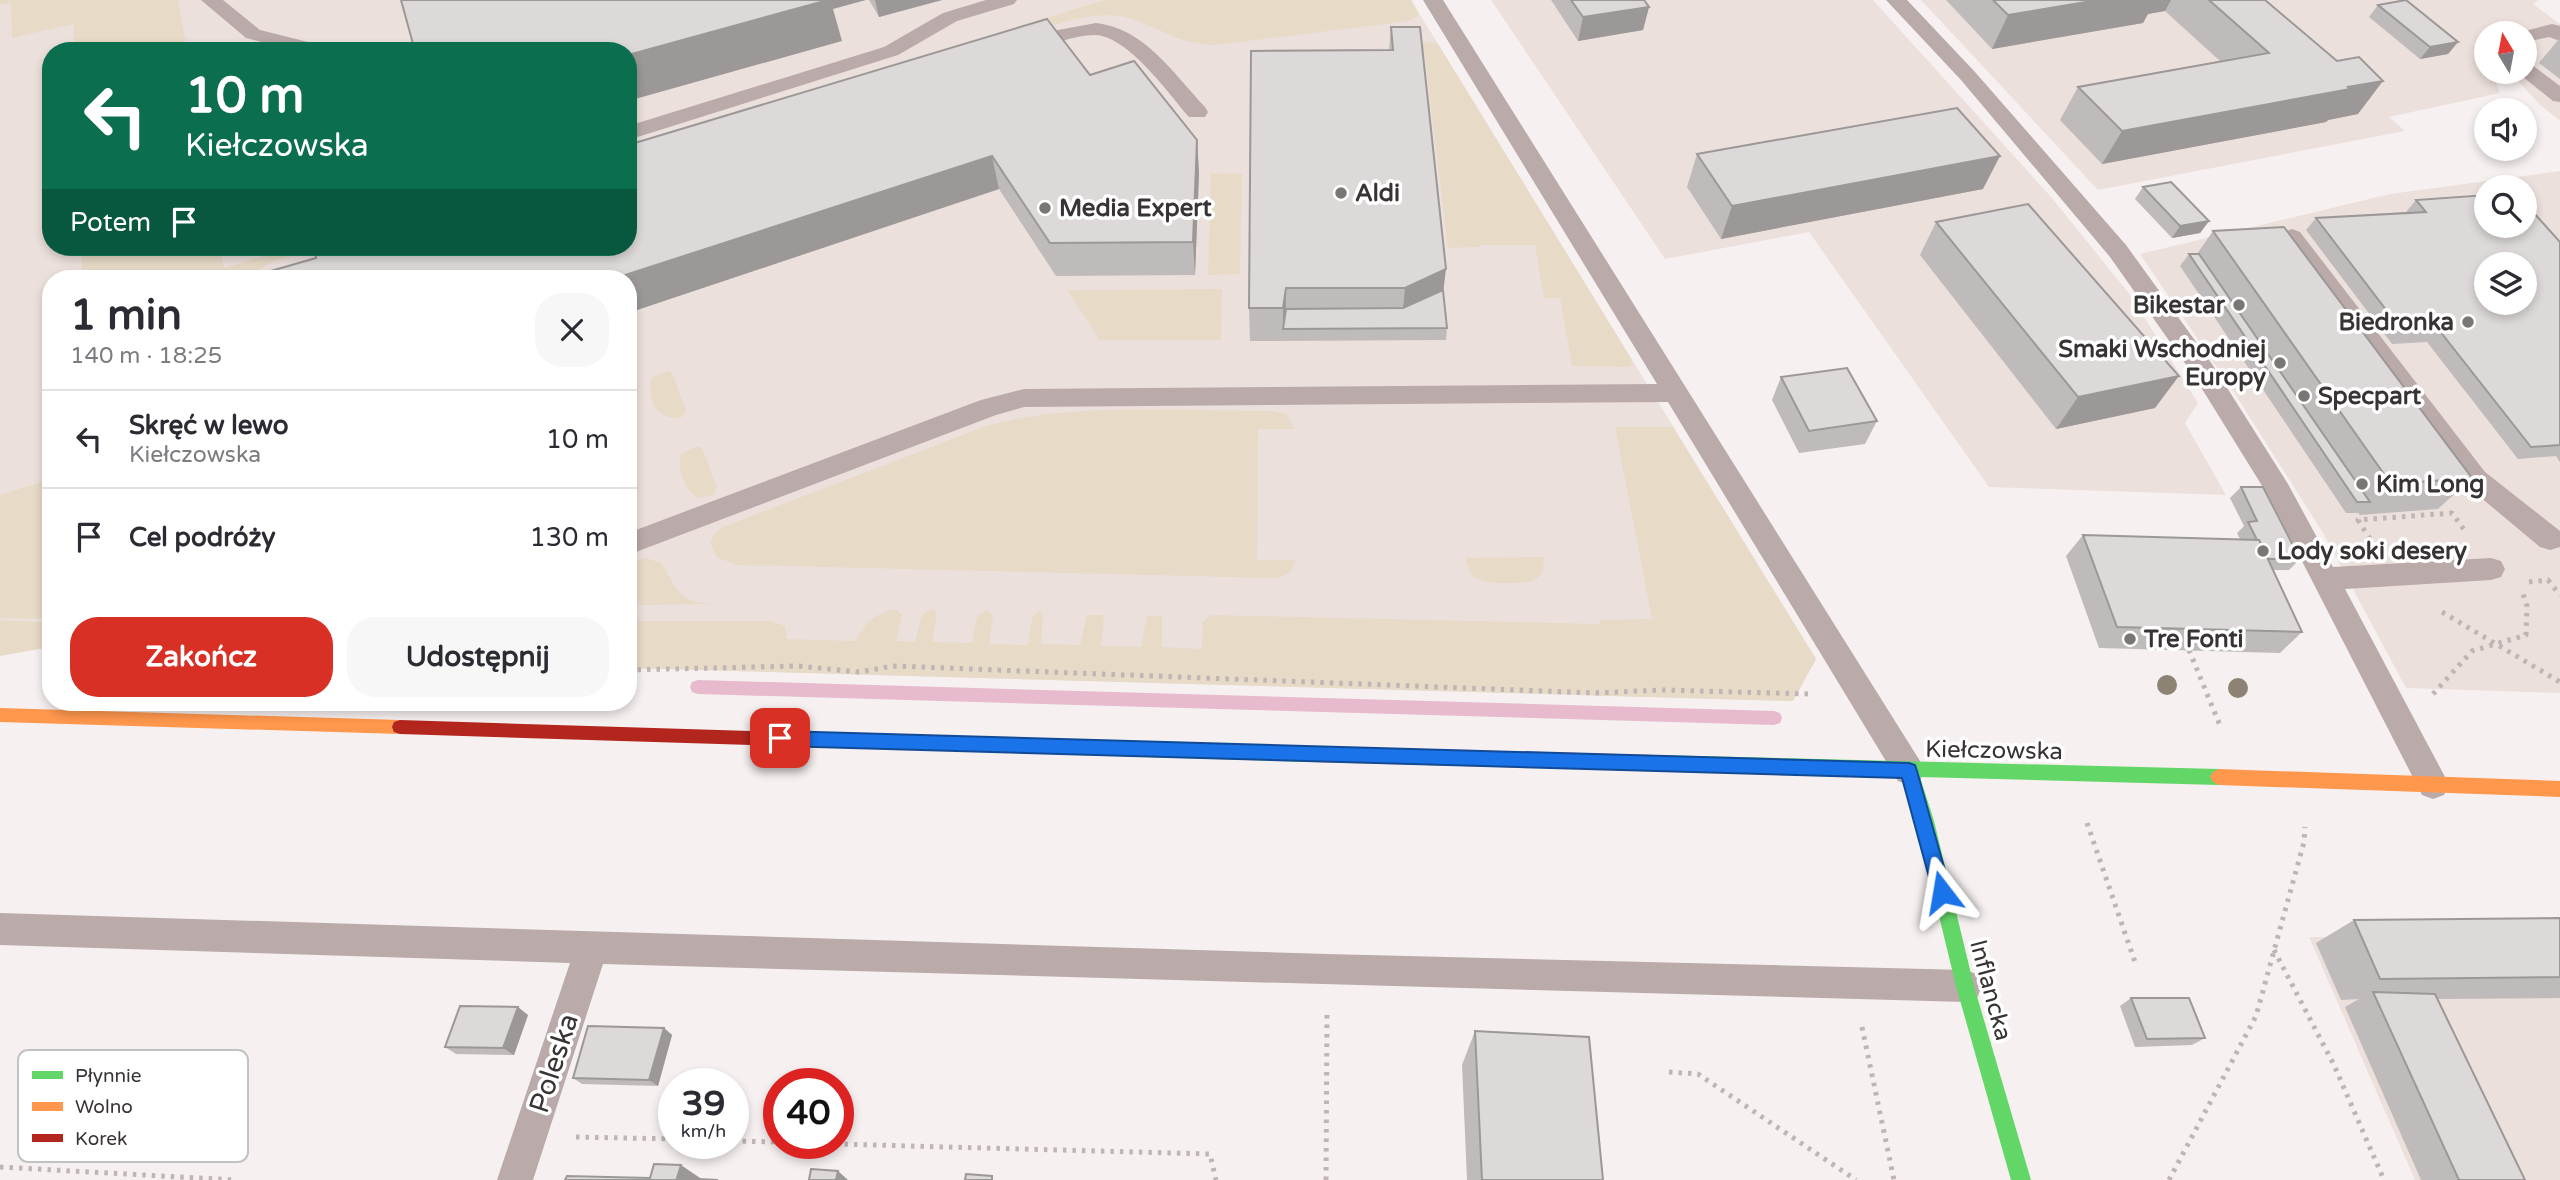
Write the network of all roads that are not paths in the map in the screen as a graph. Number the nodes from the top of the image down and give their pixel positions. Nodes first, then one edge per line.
1 (211, 0) edge
2 (1007, 0) edge
3 (1433, 0) edge
4 (1896, 0) edge
5 (2538, 33) edge
6 (2560, 35) edge
7 (285, 42) edge
8 (1011, 52) edge
9 (2538, 79) edge
10 (2560, 96) edge
11 (1198, 112) dead end
12 (637, 130) edge
13 (2291, 236) edge
14 (1677, 393) junction
15 (637, 541) edge
16 (2557, 543) edge
17 (2491, 569) dead end
18 (2325, 579) junction
19 (0, 715) edge
20 (1909, 771) junction
21 (2433, 785) junction
22 (2560, 789) edge
23 (0, 929) edge
24 (592, 946) junction
25 (1965, 986) junction
26 (515, 1180) edge
27 (2021, 1180) edge

1 - 7 lane
2 - 12 lane
3 - 14 lane
4 - 18 lane
5 - 6 lane
8 - 11 lane
9 - 10 lane
13 - 16 lane
14 - 15 lane
14 - 20 lane
17 - 18 lane
18 - 21 lane
19 - 20 street, Kiełczowska
20 - 21 street, Kiełczowska
20 - 25 street, Inflancka
21 - 22 street, Kiełczowska
23 - 24 lane
24 - 25 lane
24 - 26 lane, Poleska
25 - 27 street, Inflancka

